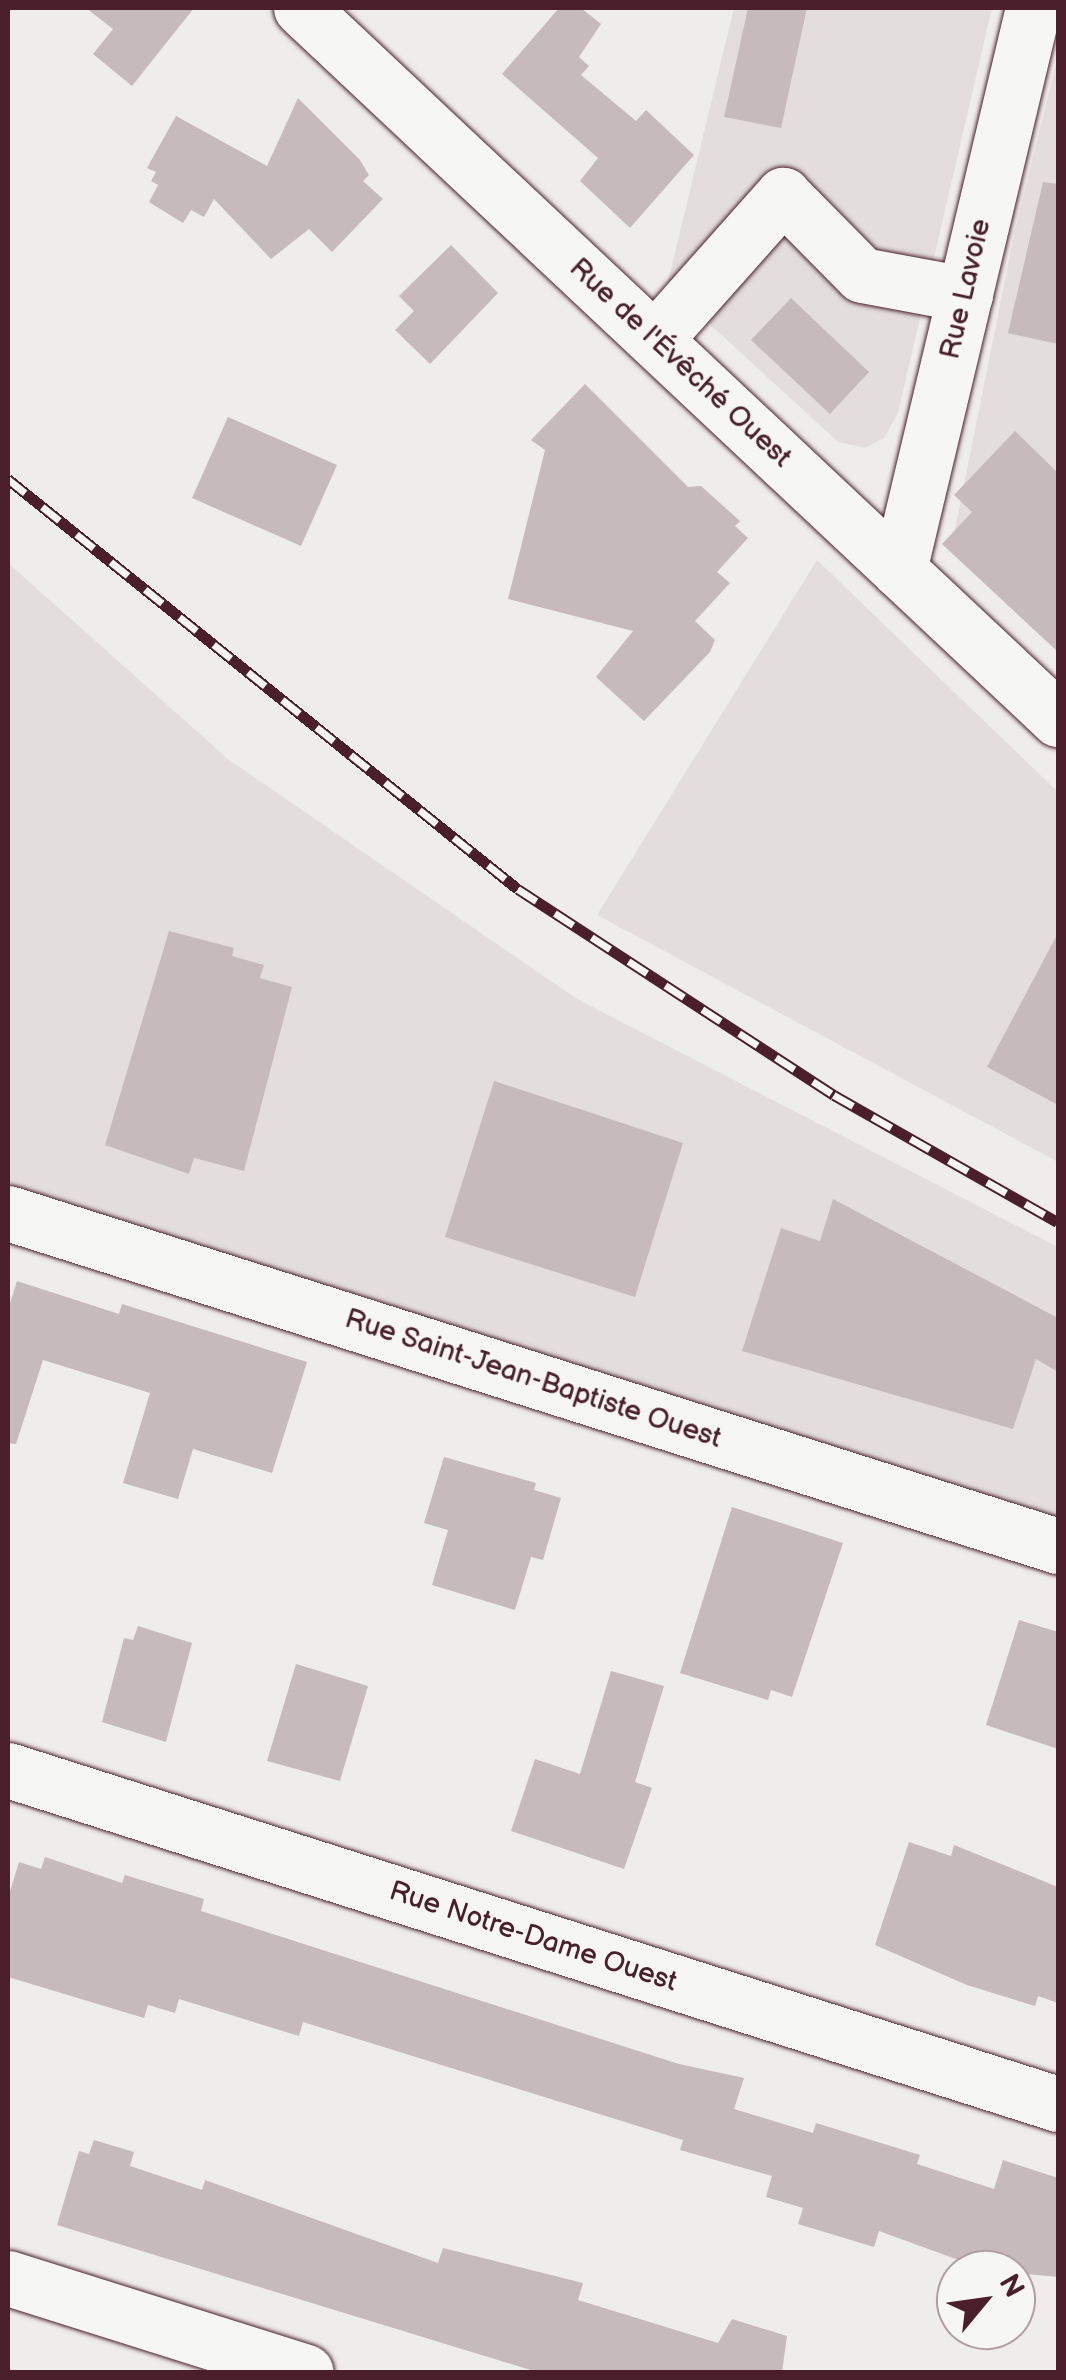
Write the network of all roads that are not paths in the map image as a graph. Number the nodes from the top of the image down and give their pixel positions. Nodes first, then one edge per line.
1 (301, 8) edge
2 (1033, 8) edge
3 (964, 294) junction
4 (655, 339) junction
5 (899, 570) junction
6 (1058, 719) edge
7 (8, 1212) edge
8 (1058, 1546) edge
9 (8, 1770) edge
10 (1058, 2104) edge
11 (8, 2278) edge
12 (306, 2372) edge

1 - 4 street, Rue de l'Évêché Ouest
2 - 3 street, Rue Lavoie
3 - 4 street
3 - 5 street, Rue Lavoie
4 - 5 street, Rue de l'Évêché Ouest
5 - 6 street, Rue de l'Évêché Ouest
7 - 8 street, Rue Saint-Jean-Baptiste Ouest
9 - 10 street, Rue Notre-Dame Ouest
11 - 12 street

